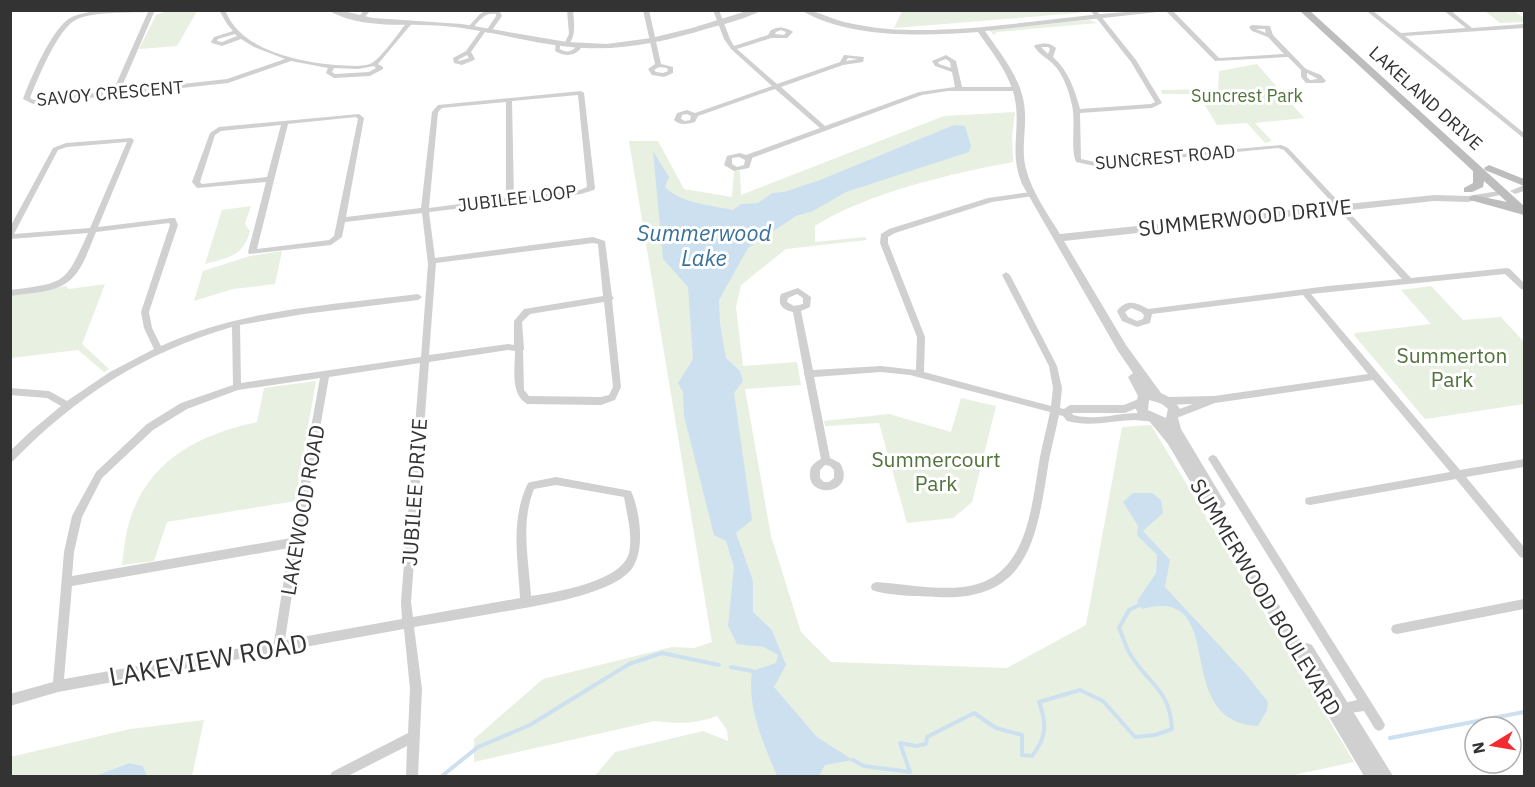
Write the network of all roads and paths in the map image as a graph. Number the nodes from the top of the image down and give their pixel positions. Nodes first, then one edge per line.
1 (152, 10) edge
2 (222, 10) edge
3 (331, 10) edge
4 (368, 10) edge
5 (570, 10) edge
6 (646, 10) edge
7 (759, 10) edge
8 (1296, 10) edge
9 (1303, 10) edge
10 (1446, 10) edge
11 (1171, 11) edge
12 (809, 12) edge
13 (1371, 12) dead end
14 (1096, 14) edge
15 (1312, 15) edge
16 (718, 16) edge
17 (360, 19) junction
18 (410, 22) junction
19 (1524, 26) edge
20 (470, 28) junction
21 (980, 28) junction
22 (1470, 29) junction
23 (485, 31) junction
24 (235, 32) junction
25 (1401, 35) junction
26 (242, 36) junction
27 (771, 36) dead end
28 (1270, 36) dead end
29 (652, 40) junction
30 (562, 43) junction
31 (733, 48) junction
32 (468, 52) dead end
33 (1290, 55) junction
34 (1050, 56) dead end
35 (291, 59) junction
36 (842, 63) dead end
37 (658, 65) dead end
38 (1304, 70) dead end
39 (954, 71) dead end
40 (1465, 77) dead end
41 (1452, 79) junction
42 (776, 86) junction
43 (959, 88) junction
44 (1017, 88) junction
45 (116, 93) junction
46 (509, 99) junction
47 (1078, 111) junction
48 (695, 115) dead end
49 (285, 122) junction
50 (1524, 126) edge
51 (1513, 127) junction
52 (825, 129) junction
53 (1524, 136) edge
54 (747, 157) dead end
55 (1483, 169) junction
56 (270, 179) junction
57 (1501, 188) junction
58 (1471, 194) junction
59 (1031, 195) junction
60 (1523, 199) edge
61 (510, 200) junction
62 (1339, 206) junction
63 (425, 208) junction
64 (343, 220) junction
65 (93, 230) junction
66 (10, 236) edge
67 (1057, 238) junction
68 (431, 261) junction
69 (1005, 275) dead end
70 (1409, 281) junction
71 (1524, 287) edge
72 (10, 293) edge
73 (1306, 293) junction
74 (418, 297) dead end
75 (610, 298) junction
76 (797, 310) dead end
77 (1146, 312) dead end
78 (236, 323) junction
79 (1122, 348) junction
80 (517, 349) junction
81 (159, 350) junction
82 (424, 360) junction
83 (808, 374) junction
84 (325, 375) junction
85 (920, 375) junction
86 (1375, 376) junction
87 (237, 387) junction
88 (10, 391) edge
89 (1162, 399) junction
90 (1214, 400) junction
91 (1142, 401) junction
92 (67, 405) junction
93 (1055, 410) junction
94 (1066, 413) junction
95 (1173, 417) junction
96 (1152, 419) junction
97 (10, 458) edge
98 (1213, 459) dead end
99 (825, 462) dead end
100 (1524, 463) edge
101 (1458, 474) junction
102 (1223, 476) junction
103 (1205, 478) junction
104 (1310, 501) dead end
105 (295, 542) junction
106 (1524, 554) edge
107 (67, 582) junction
108 (876, 587) dead end
109 (526, 602) junction
110 (1524, 604) edge
111 (407, 624) junction
112 (1397, 629) dead end
113 (279, 645) junction
114 (58, 686) junction
115 (10, 700) edge
116 (1366, 705) junction
117 (1344, 708) junction
118 (1379, 725) dead end
119 (412, 736) junction
120 (336, 777) edge
121 (412, 777) edge
122 (1373, 777) edge
123 (1385, 777) edge

1 - 45 street
1 - 45 street, SAVOY CRESCENT
2 - 24 street
3 - 17 street
4 - 17 street
5 - 30 street
6 - 29 street
7 - 16 street
8 - 15 main road
9 - 15 main road, LAKELAND DRIVE
10 - 22 street
11 - 14 street
11 - 33 street
12 - 21 street
13 - 25 street
14 - 21 street
14 - 47 street
15 - 55 main road, LAKELAND DRIVE
16 - 29 street
16 - 31 street
17 - 18 street
18 - 20 street
18 - 35 street
19 - 22 street
20 - 23 street
20 - 23 street
21 - 44 street
22 - 25 street
23 - 30 street
23 - 32 street
24 - 26 street
24 - 26 street
25 - 41 street
26 - 35 street
27 - 31 street
28 - 33 street
29 - 30 street
29 - 37 street
31 - 42 street
33 - 38 street
34 - 47 street, SUNCREST ROAD
35 - 45 street, SAVOY CRESCENT
36 - 42 street
39 - 43 street
40 - 41 street
41 - 51 street
42 - 48 street
42 - 52 street
43 - 44 street
43 - 52 street
44 - 59 street
46 - 61 street
46 - 61 street, JUBILEE LOOP
46 - 63 street, JUBILEE LOOP
47 - 62 street, SUNCREST ROAD
49 - 56 street
49 - 56 street
49 - 64 street
50 - 51 street
51 - 53 street
52 - 54 street
55 - 57 main road, LAKELAND DRIVE
55 - 58 main road
55 - 60 main road, LAKELAND DRIVE
56 - 64 street
57 - 58 street, SUMMERWOOD DRIVE
57 - 60 main road, LAKELAND DRIVE
57 - 60 main road
58 - 60 main road
58 - 62 street, SUMMERWOOD DRIVE
59 - 67 street
59 - 85 street
61 - 63 street, JUBILEE LOOP
62 - 67 street, SUMMERWOOD DRIVE
62 - 70 street
63 - 64 street
63 - 68 street, JUBILEE DRIVE
65 - 66 street
65 - 66 street
65 - 72 street
65 - 81 street
67 - 79 street
68 - 75 street
68 - 82 street, JUBILEE DRIVE
69 - 93 street
70 - 71 street
70 - 73 street
73 - 77 street
73 - 86 street
74 - 78 street
75 - 80 street
75 - 80 street
76 - 83 street
78 - 81 street
78 - 87 street
79 - 89 street
79 - 91 street
80 - 82 street
81 - 92 street
82 - 84 street
82 - 111 street, JUBILEE DRIVE
83 - 85 street
83 - 99 street
84 - 87 street
84 - 105 street, LAKEWOOD ROAD
85 - 93 street
86 - 90 street
86 - 101 street
87 - 107 street
88 - 92 street
89 - 90 street
89 - 91 street
89 - 95 street, SUMMERWOOD BOULEVARD
90 - 95 street
91 - 94 street
91 - 96 street, SUMMERWOOD BOULEVARD
92 - 97 street
93 - 94 street
93 - 108 street
94 - 96 street
95 - 96 street
95 - 103 street, SUMMERWOOD BOULEVARD
96 - 122 street, SUMMERWOOD BOULEVARD
98 - 102 street, SUMMERWOOD BOULEVARD
100 - 101 street
101 - 104 street
101 - 106 street
102 - 103 street, SUMMERWOOD BOULEVARD
102 - 116 street, SUMMERWOOD BOULEVARD
103 - 117 street, SUMMERWOOD BOULEVARD
105 - 107 street
105 - 113 street, LAKEWOOD ROAD
107 - 114 street
109 - 109 street, LAKEVIEW ROAD
109 - 111 street, LAKEVIEW ROAD
110 - 112 street
111 - 113 street, LAKEVIEW ROAD
111 - 119 street, JUBILEE DRIVE
113 - 114 street, LAKEVIEW ROAD
114 - 115 street, LAKEVIEW ROAD
116 - 117 street, SUMMERWOOD BOULEVARD
116 - 118 street, SUMMERWOOD BOULEVARD
117 - 123 street, SUMMERWOOD BOULEVARD
119 - 120 street
119 - 121 street, JUBILEE DRIVE

